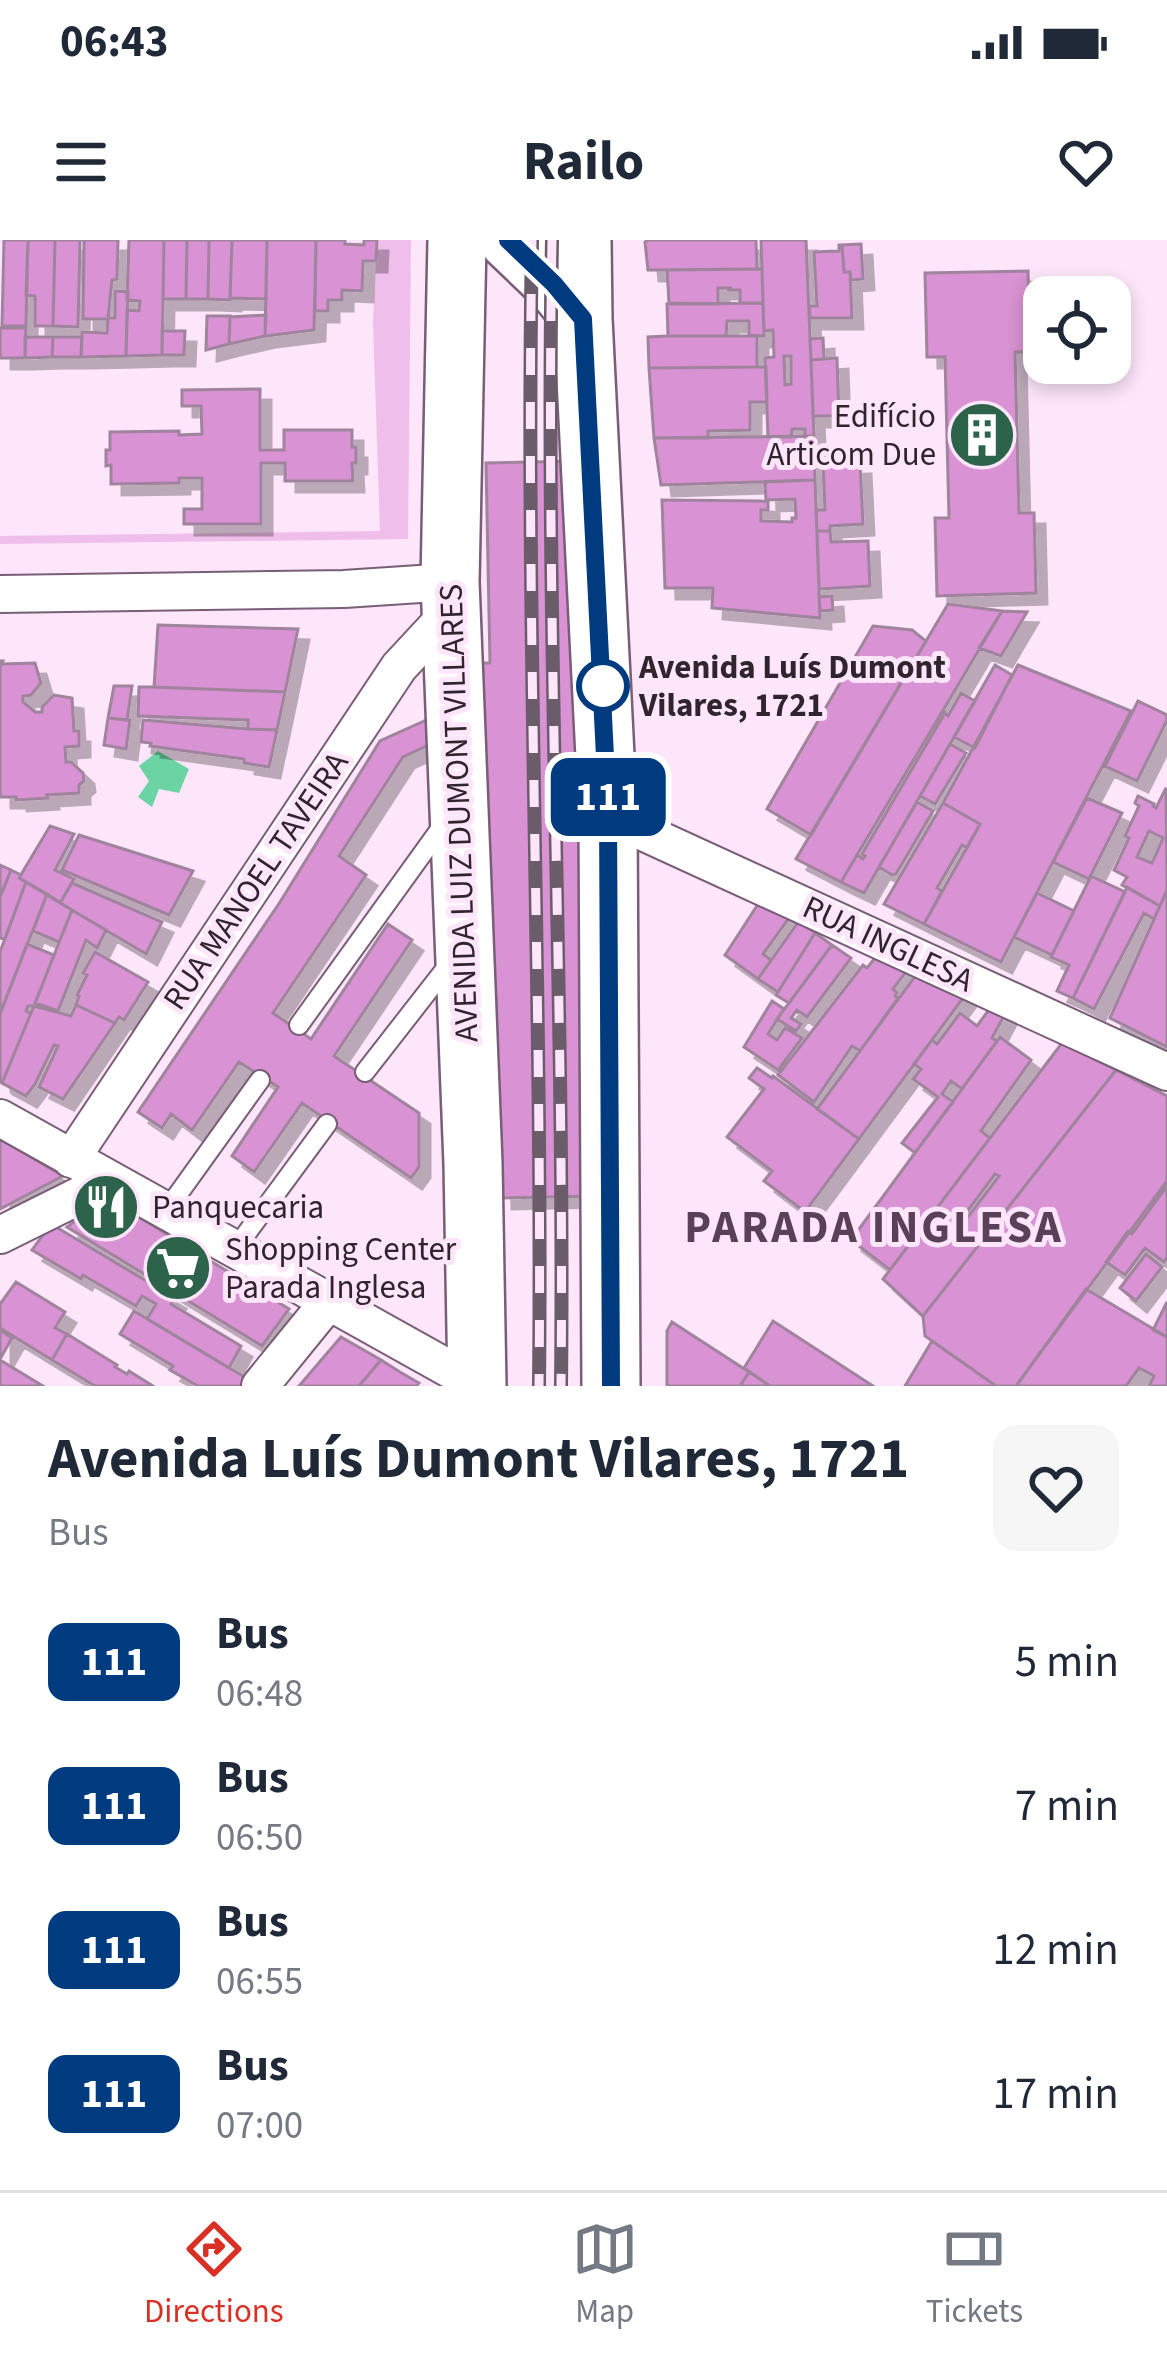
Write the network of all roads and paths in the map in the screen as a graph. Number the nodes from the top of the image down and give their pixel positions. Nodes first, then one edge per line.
1 (458, 240) edge
2 (508, 240) edge
3 (581, 240) edge
4 (583, 319) junction
5 (0, 594) edge
6 (450, 596) junction
7 (459, 802) junction
8 (608, 816) junction
9 (464, 945) junction
10 (299, 1024) dead end
11 (364, 1072) dead end
12 (1167, 1072) edge
13 (260, 1080) dead end
14 (0, 1118) edge
15 (327, 1124) dead end
16 (71, 1159) junction
17 (111, 1180) junction
18 (166, 1211) junction
19 (0, 1235) edge
20 (235, 1249) junction
21 (330, 1300) junction
22 (478, 1385) edge
23 (260, 1386) edge
24 (611, 1386) edge

1 - 6 main road, AVENIDA LUIZ DUMONT VILLARES
2 - 4 main road
3 - 4 main road
4 - 8 main road
5 - 6 street
6 - 7 main road, AVENIDA LUIZ DUMONT VILLARES
6 - 16 street, RUA MANOEL TAVEIRA
7 - 9 main road, AVENIDA LUIZ DUMONT VILLARES
7 - 10 lane
8 - 12 street, RUA INGLESA
8 - 24 main road
9 - 11 lane
9 - 22 main road, AVENIDA LUIZ DUMONT VILLARES
13 - 18 lane
14 - 16 street
15 - 20 lane
16 - 17 street
17 - 18 street
17 - 19 street
18 - 20 street
20 - 21 street
21 - 22 street
21 - 23 street

